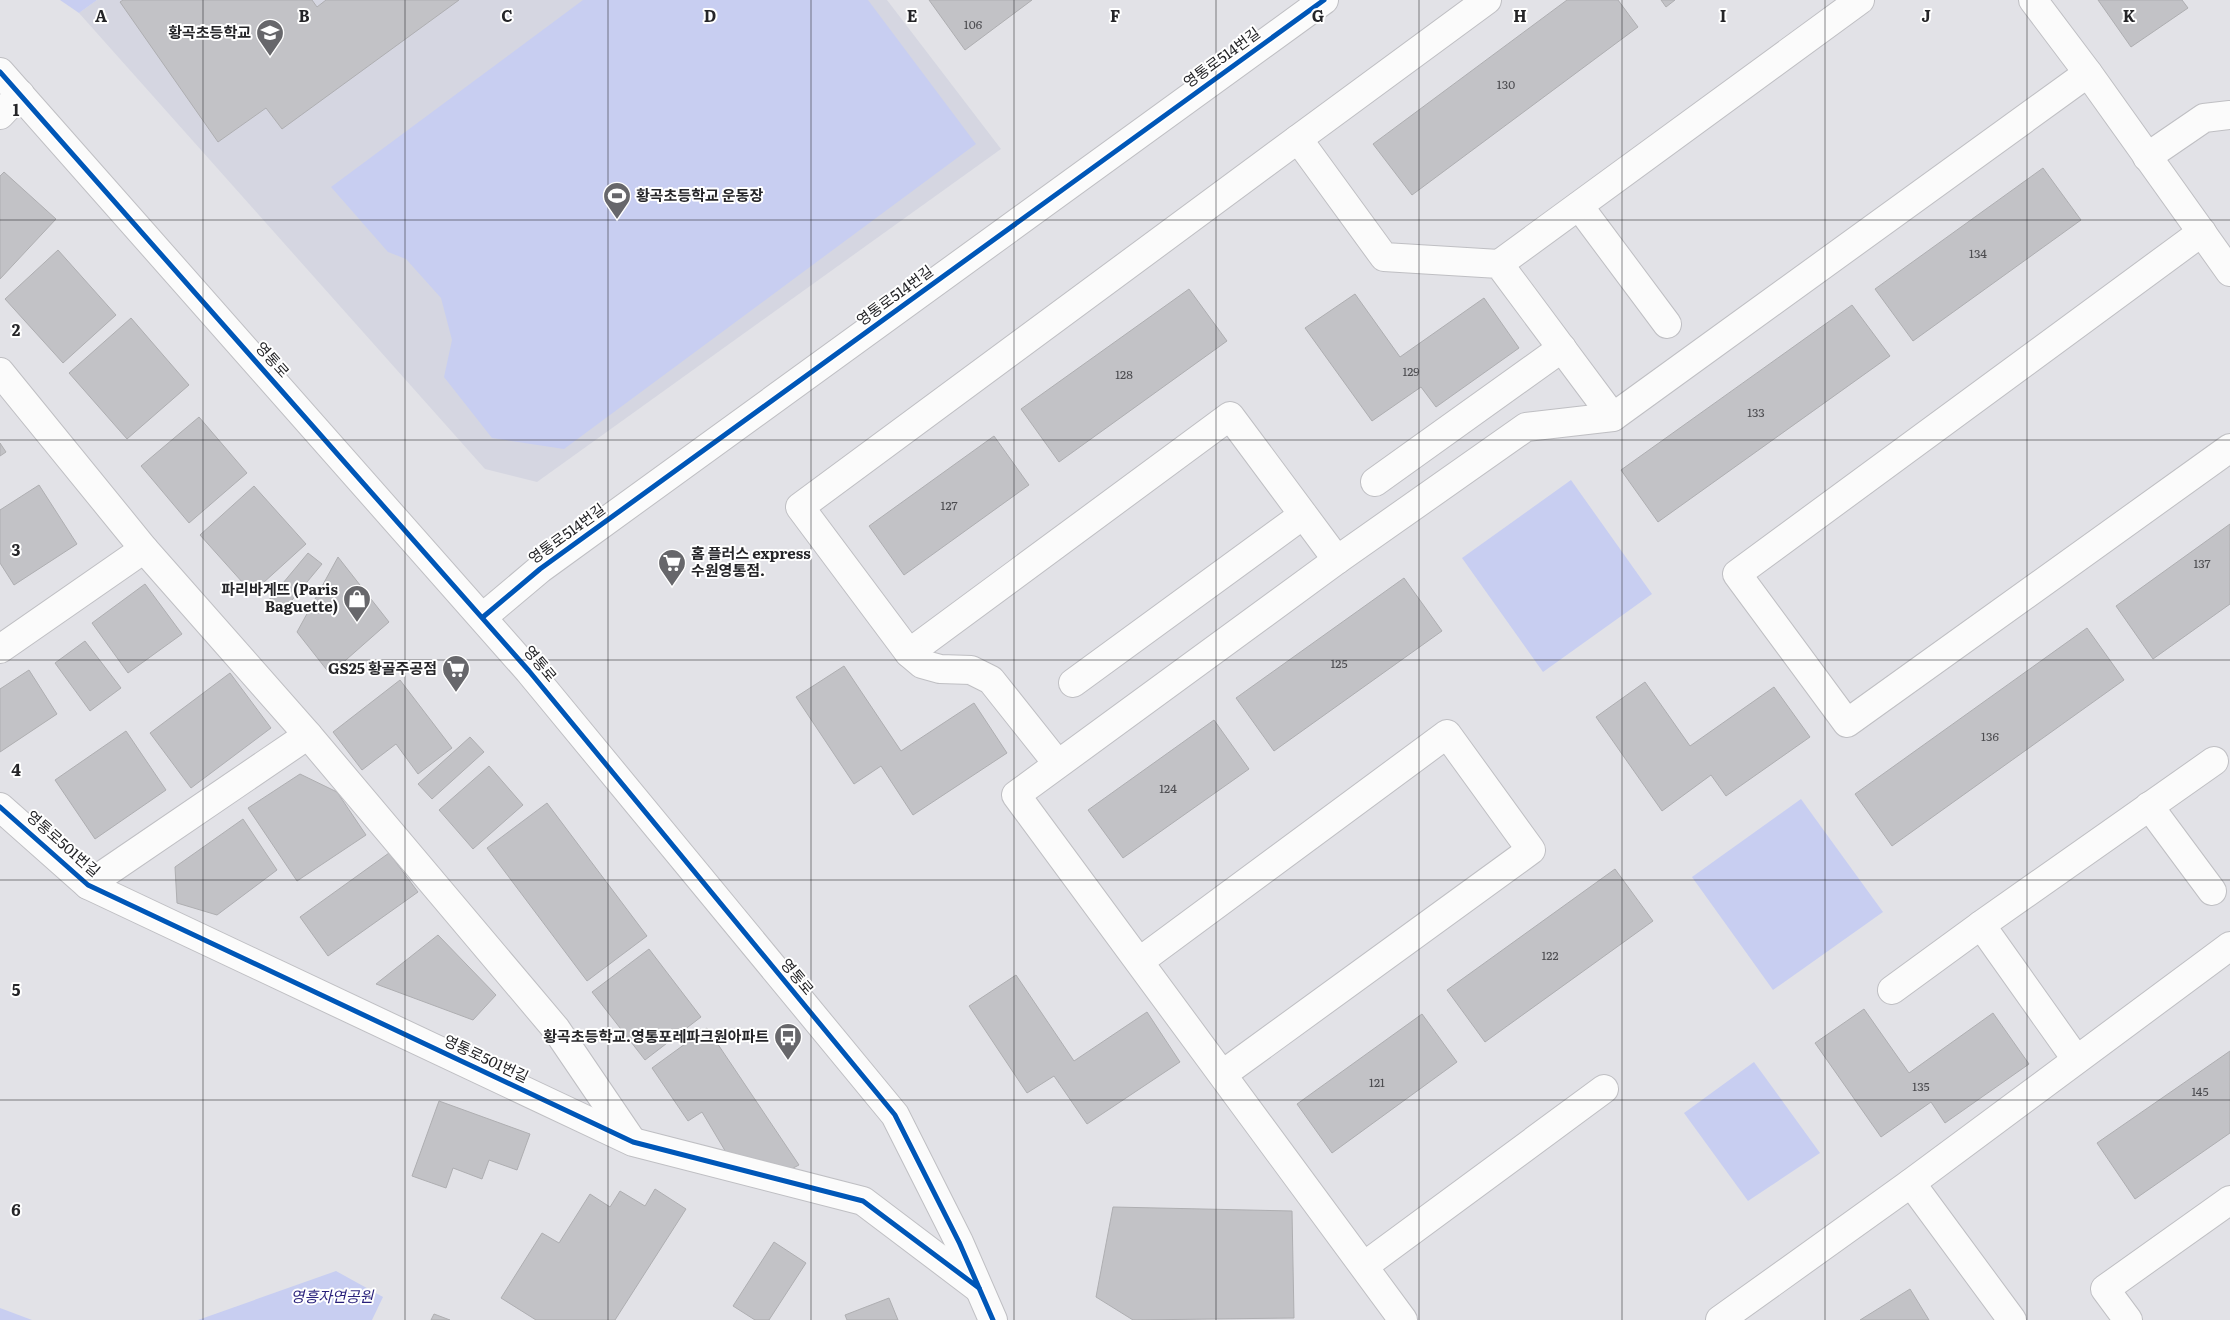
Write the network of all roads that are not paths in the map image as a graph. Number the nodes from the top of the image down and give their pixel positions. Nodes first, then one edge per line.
1 (1324, 0) edge
2 (1488, 0) edge
3 (1860, 0) edge
4 (2033, 0) edge
5 (0, 72) edge
6 (2088, 73) junction
7 (20, 94) junction
8 (0, 114) edge
9 (2230, 115) edge
10 (1298, 139) junction
11 (2147, 157) junction
12 (1579, 206) junction
13 (2202, 232) junction
14 (1500, 264) junction
15 (2230, 272) edge
16 (1667, 324) dead end
17 (1562, 348) junction
18 (0, 372) edge
19 (1613, 417) junction
20 (2230, 448) edge
21 (1375, 482) dead end
22 (1303, 515) junction
23 (144, 549) junction
24 (1336, 560) junction
25 (483, 618) junction
26 (0, 649) edge
27 (909, 653) junction
28 (1073, 683) dead end
29 (308, 734) junction
30 (2214, 761) dead end
31 (1057, 763) junction
32 (2149, 806) junction
33 (0, 807) edge
34 (88, 885) junction
35 (2212, 891) dead end
36 (1981, 925) junction
37 (2230, 946) edge
38 (1140, 961) junction
39 (1892, 990) dead end
40 (2076, 1059) junction
41 (1223, 1074) junction
42 (1604, 1089) dead end
43 (632, 1142) junction
44 (1911, 1183) junction
45 (2230, 1200) edge
46 (1364, 1266) junction
47 (979, 1289) junction
48 (993, 1320) edge
49 (1403, 1320) edge
50 (1720, 1320) edge
51 (2012, 1320) edge
52 (2128, 1320) edge

1 - 25 street, 영통로514번길
2 - 10 street
3 - 12 street
4 - 6 street
5 - 7 street, 영통로
6 - 11 street
6 - 19 street
7 - 8 street
7 - 25 street, 영통로
9 - 11 street
10 - 14 street
10 - 27 street
11 - 13 street
12 - 14 street
12 - 16 street
13 - 15 street
13 - 20 street
14 - 17 street
17 - 19 street
17 - 21 street
18 - 23 street
19 - 24 street
22 - 24 street
22 - 27 street
22 - 28 street
23 - 26 street
23 - 29 street
24 - 31 street
25 - 47 street, 영통로
27 - 31 street
29 - 34 street
29 - 43 street
30 - 32 street
31 - 38 street
32 - 35 street
32 - 36 street
33 - 34 street, 영통로501번길
34 - 43 street, 영통로501번길
36 - 39 street
36 - 40 street
37 - 40 street
38 - 41 street
38 - 41 street
40 - 44 street
41 - 46 street
42 - 46 street
43 - 47 street, 영통로501번길
44 - 50 street
44 - 51 street
45 - 52 street
46 - 49 street
47 - 48 street, 영통로

